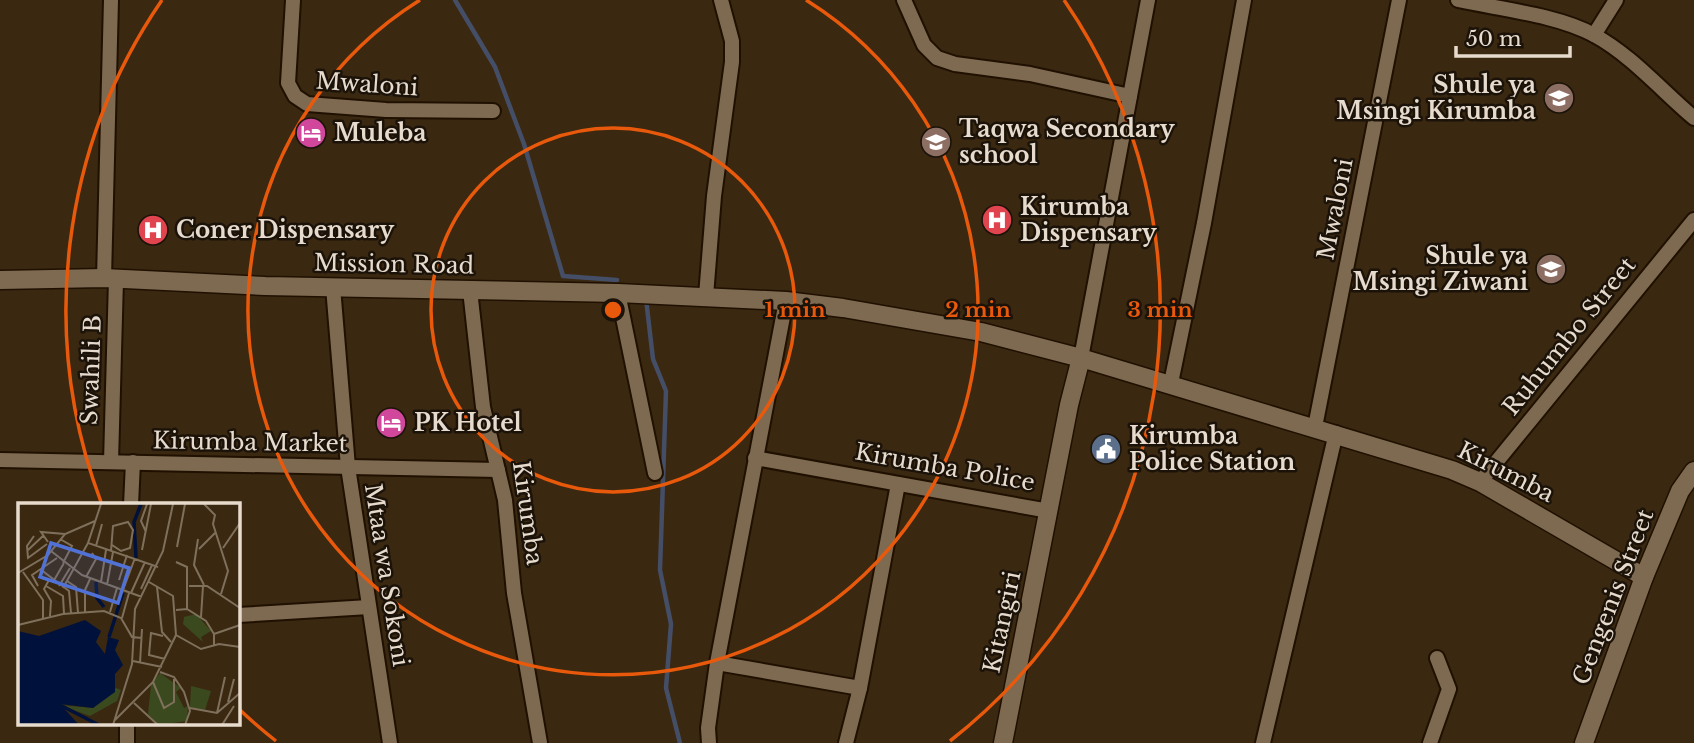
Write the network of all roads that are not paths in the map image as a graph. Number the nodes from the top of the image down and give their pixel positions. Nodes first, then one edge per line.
1 (111, 0) edge
2 (293, 0) edge
3 (721, 0) edge
4 (904, 0) edge
5 (1148, 0) edge
6 (1244, 0) edge
7 (1399, 0) edge
8 (1458, 0) edge
9 (1616, 0) edge
10 (1485, 3) edge
11 (1594, 35) junction
12 (1130, 96) junction
13 (494, 111) dead end
14 (1694, 118) edge
15 (1694, 220) edge
16 (110, 279) junction
17 (0, 280) edge
18 (332, 287) junction
19 (470, 290) junction
20 (618, 293) junction
21 (706, 296) junction
22 (786, 301) junction
23 (1081, 358) junction
24 (1171, 383) junction
25 (1315, 427) junction
26 (1336, 433) junction
27 (755, 458) junction
28 (0, 460) edge
29 (111, 462) junction
30 (133, 462) junction
31 (348, 467) junction
32 (498, 470) junction
33 (1694, 471) edge
34 (655, 473) dead end
35 (1480, 482) junction
36 (898, 484) junction
37 (131, 503) edge
38 (1049, 510) junction
39 (1644, 576) junction
40 (369, 607) junction
41 (240, 615) edge
42 (1437, 658) dead end
43 (717, 663) junction
44 (860, 688) junction
45 (390, 743) edge
46 (540, 743) edge
47 (709, 743) edge
48 (846, 743) edge
49 (1003, 743) edge
50 (1263, 743) edge
51 (1430, 743) edge
52 (1584, 743) edge

1 - 16 street
2 - 13 street, Mwaloni
3 - 21 street
4 - 12 street
5 - 12 street
6 - 24 street
7 - 25 street, Mwaloni
8 - 10 street
9 - 11 street
10 - 11 street
11 - 14 street
12 - 23 street
15 - 35 street, Ruhumbo Street
16 - 17 street, Mission Road
16 - 18 street, Mission Road
16 - 29 street, Swahili B
18 - 19 street, Mission Road
18 - 31 street, Mtaa wa Sokoni
19 - 20 street, Mission Road
19 - 32 street, Kirumba
20 - 21 street, Mission Road
20 - 34 street
21 - 22 street, Mission Road
22 - 23 street
22 - 27 street
23 - 24 street, Kirumba
23 - 38 street, Kirumba Police
24 - 25 street, Kirumba
25 - 26 street, Kirumba
26 - 35 street, Kirumba
26 - 50 street
27 - 36 street, Kirumba Police
27 - 43 street
28 - 29 street, Kirumba Market
29 - 30 street, Kirumba Market
30 - 31 street, Kirumba Market
30 - 37 street
31 - 32 street, Kirumba Market
31 - 40 street, Mtaa wa Sokoni
32 - 46 street, Kirumba
33 - 39 street, Gengenis Street
35 - 39 street, Kirumba
36 - 38 street, Kirumba Police
36 - 44 street
38 - 49 street, Kitangiri
39 - 52 street, Gengenis Street
40 - 41 street
40 - 45 street, Mtaa wa Sokoni
42 - 51 street
43 - 44 street
43 - 47 street
44 - 48 street

